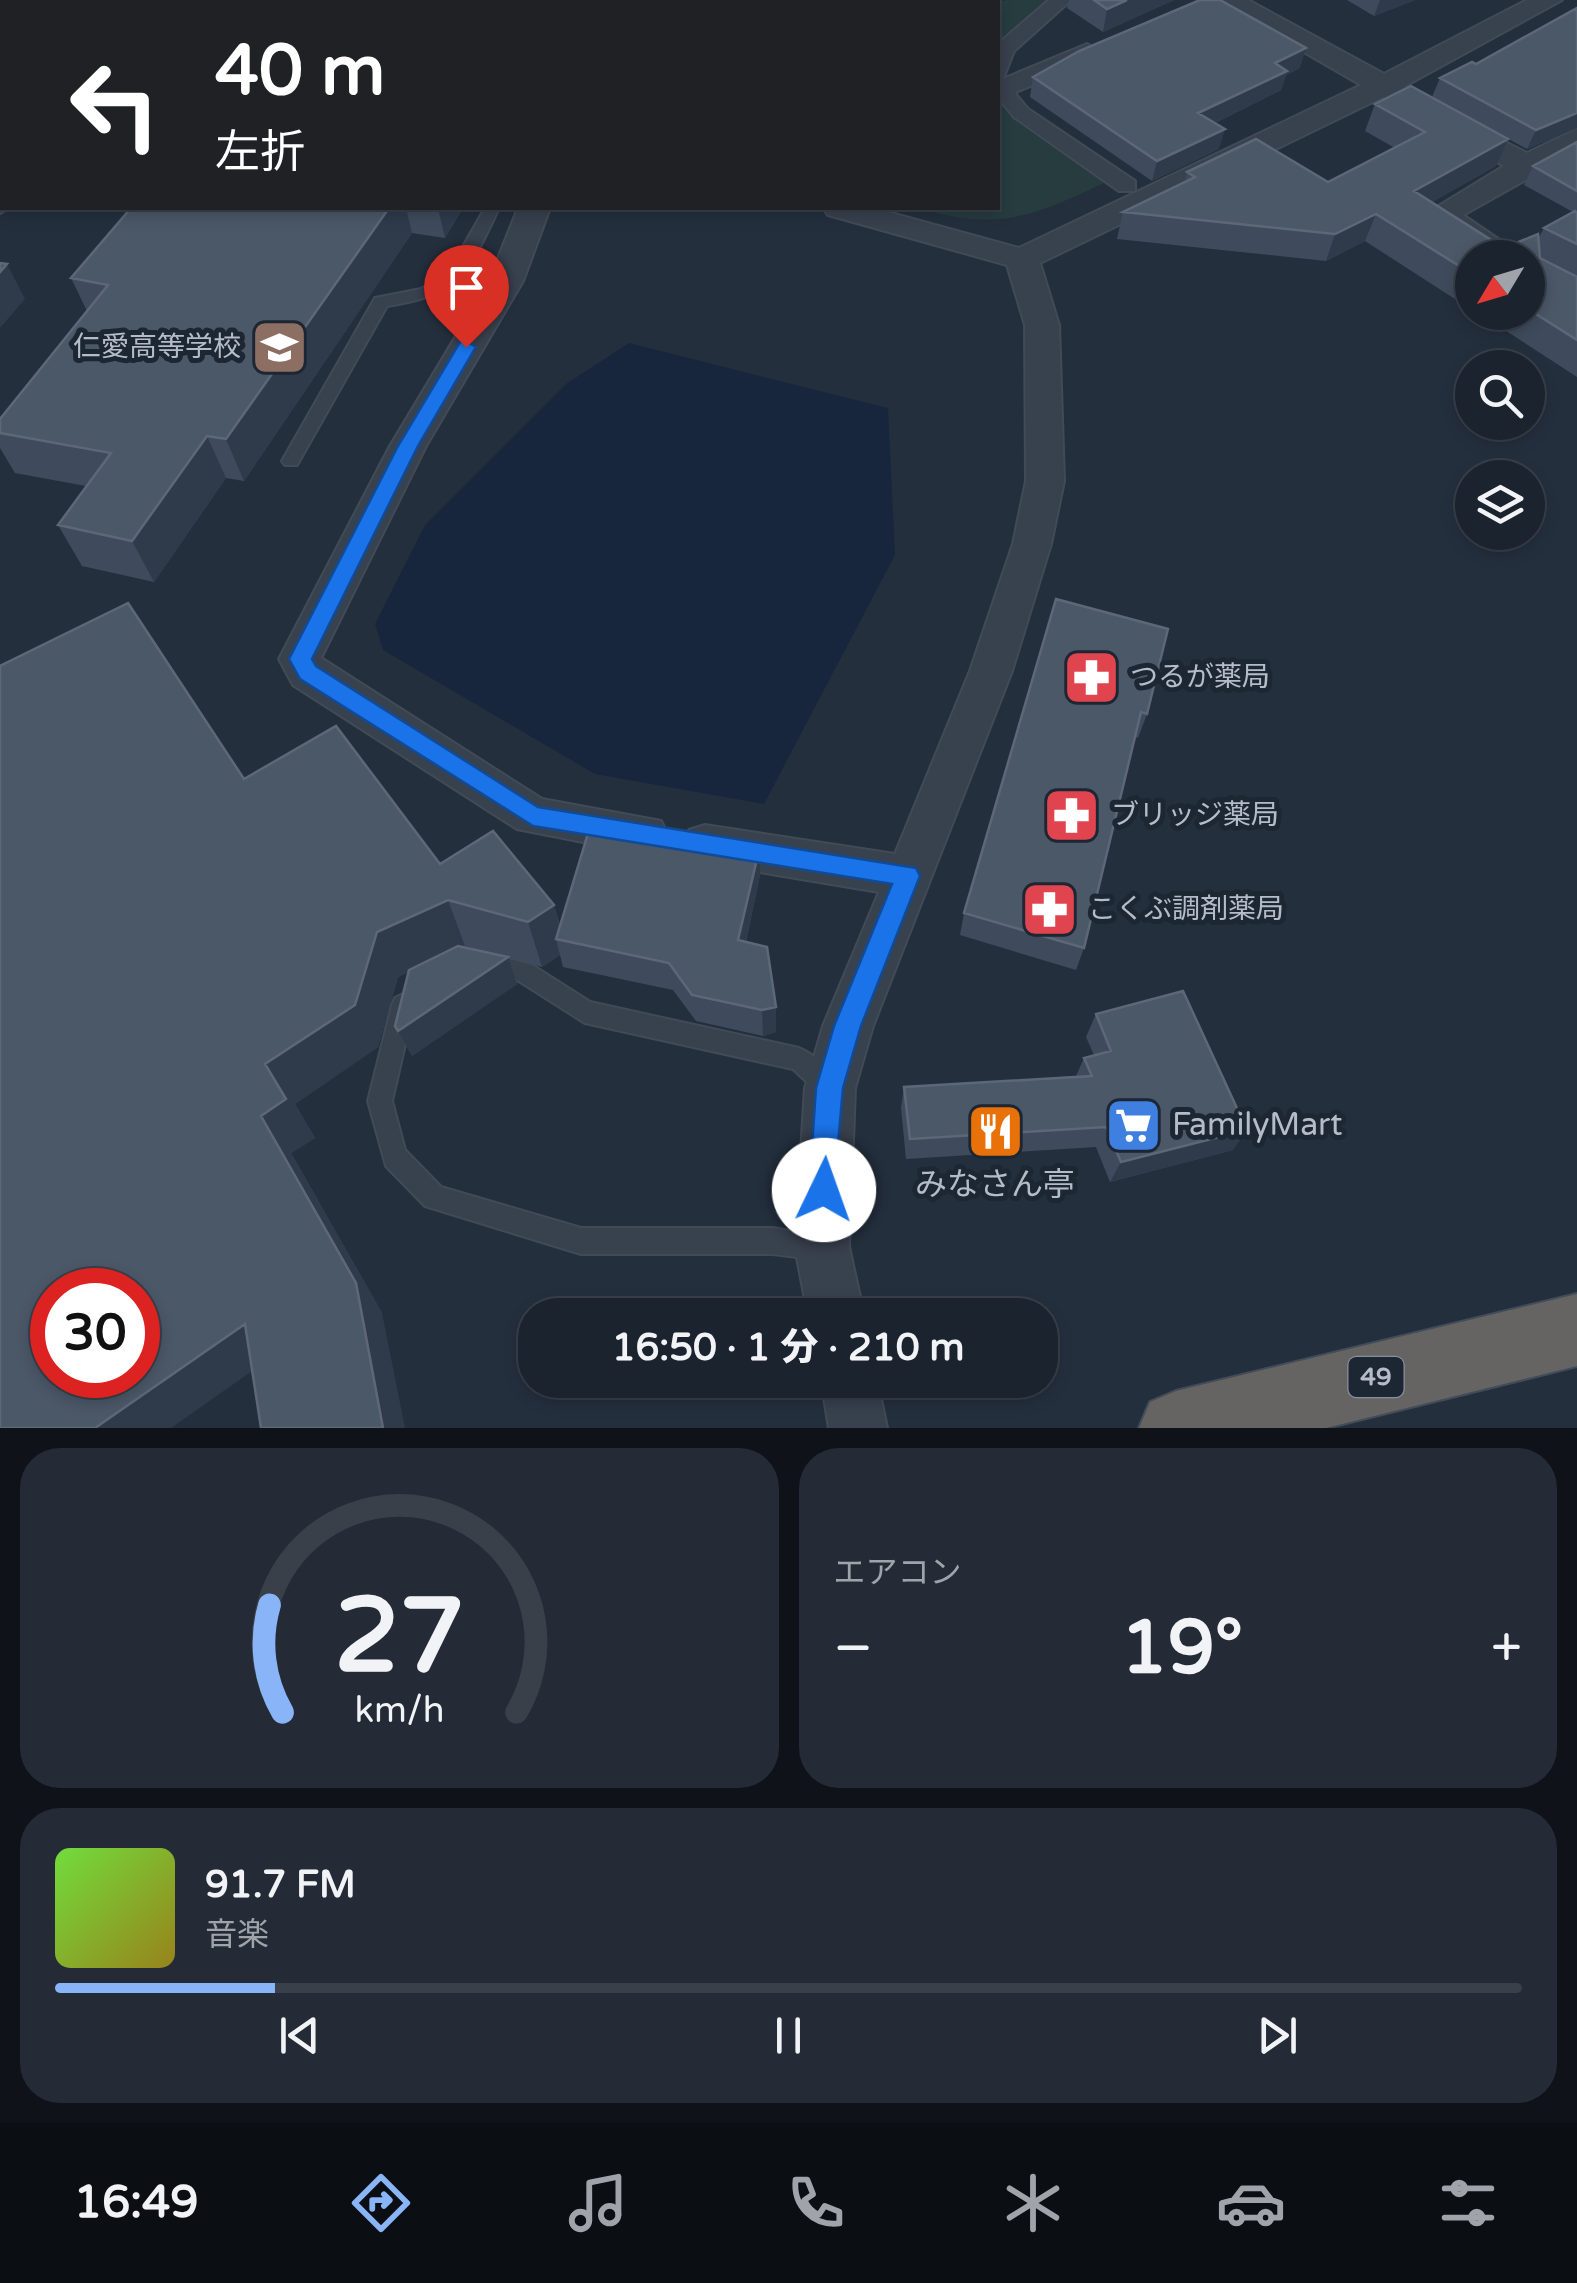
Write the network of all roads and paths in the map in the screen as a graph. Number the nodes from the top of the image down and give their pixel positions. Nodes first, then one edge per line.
1 (1061, 0) edge
2 (1228, 0) edge
3 (1548, 0) edge
4 (1105, 45) edge
5 (1000, 72) edge
6 (1000, 82) edge
7 (1000, 86) edge
8 (1384, 86) junction
9 (1577, 138) edge
10 (1527, 166) junction
11 (1127, 186) dead end
12 (491, 210) edge
13 (533, 210) edge
14 (846, 210) edge
15 (1481, 240) edge
16 (1022, 259) junction
17 (290, 460) dead end
18 (907, 876) junction
19 (467, 958) edge
20 (423, 980) edge
21 (830, 1088) junction
22 (822, 1247) junction
23 (832, 1298) edge
24 (1577, 1330) edge
25 (852, 1398) edge
26 (858, 1428) edge
27 (1176, 1428) edge

1 - 5 street
2 - 8 street
3 - 8 street
4 - 6 street
7 - 11 street
8 - 10 street
8 - 16 street
9 - 10 street
10 - 15 street
12 - 17 lane
13 - 18 street
14 - 16 street
16 - 18 street
18 - 21 street
19 - 21 lane
20 - 22 lane
21 - 22 street
22 - 23 street
24 - 27 highway, 49
25 - 26 street

